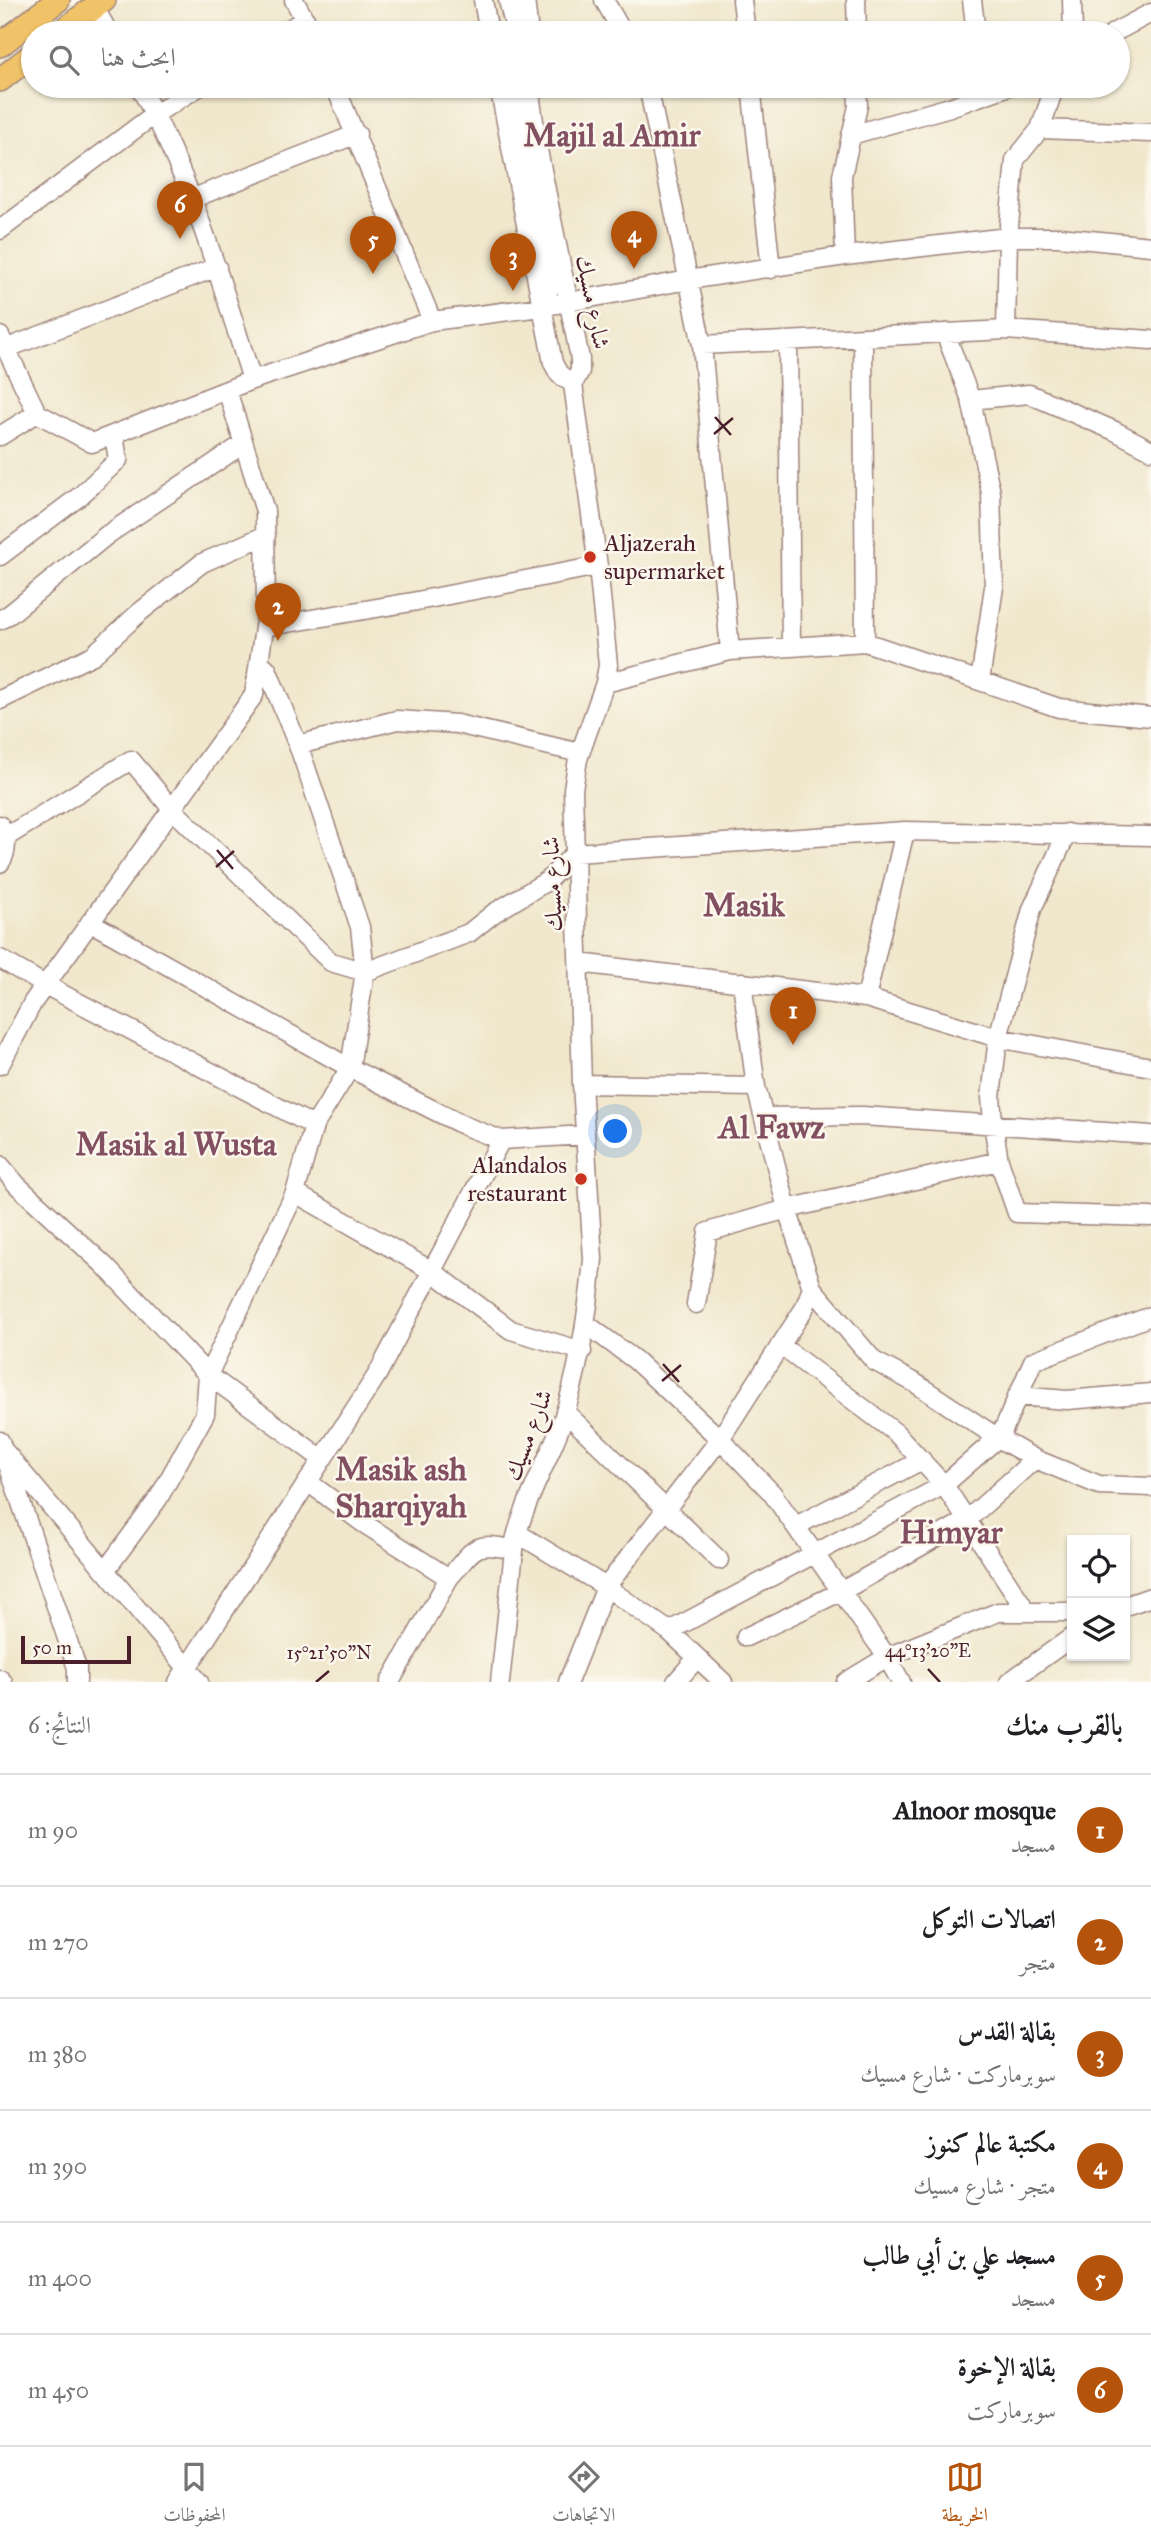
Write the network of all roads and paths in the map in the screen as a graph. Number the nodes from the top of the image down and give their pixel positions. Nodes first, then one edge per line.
1 (58, 0) edge
2 (294, 0) edge
3 (483, 0) edge
4 (500, 0) edge
5 (508, 0) edge
6 (525, 0) edge
7 (604, 0) edge
8 (742, 0) edge
9 (856, 0) edge
10 (972, 0) edge
11 (1072, 0) edge
12 (100, 2) edge
13 (1151, 13) edge
14 (31, 21) edge
15 (75, 21) edge
16 (106, 21) edge
17 (306, 21) edge
18 (487, 21) edge
19 (503, 21) edge
20 (513, 21) edge
21 (528, 21) edge
22 (616, 21) edge
23 (745, 21) edge
24 (857, 21) edge
25 (975, 21) edge
26 (1073, 21) edge
27 (1130, 24) edge
28 (21, 29) edge
29 (0, 45) edge
30 (21, 63) edge
31 (0, 80) edge
32 (146, 98) edge
33 (181, 98) edge
34 (340, 98) edge
35 (501, 98) edge
36 (515, 98) edge
37 (531, 98) edge
38 (650, 98) edge
39 (752, 98) edge
40 (858, 98) edge
41 (968, 98) edge
42 (1051, 98) edge
43 (155, 114) junction
44 (1040, 129) junction
45 (1151, 133) edge
46 (357, 134) junction
47 (851, 135) junction
48 (191, 199) junction
49 (0, 230) edge
50 (1008, 237) junction
51 (1151, 246) edge
52 (845, 256) junction
53 (217, 267) junction
54 (771, 269) junction
55 (688, 280) junction
56 (570, 302) junction
57 (541, 307) junction
58 (432, 321) junction
59 (1006, 330) junction
60 (945, 333) junction
61 (863, 337) junction
62 (1151, 340) edge
63 (788, 341) junction
64 (3, 342) edge
65 (702, 345) junction
66 (252, 380) junction
67 (573, 384) junction
68 (227, 390) junction
69 (971, 400) junction
70 (37, 413) junction
71 (114, 435) junction
72 (0, 436) edge
73 (243, 444) junction
74 (1151, 450) edge
75 (266, 536) junction
76 (0, 555) edge
77 (598, 566) junction
78 (0, 620) edge
79 (264, 626) junction
80 (865, 642) junction
81 (791, 647) junction
82 (730, 652) junction
83 (259, 661) junction
84 (981, 681) junction
85 (606, 683) junction
86 (0, 700) edge
87 (1151, 717) edge
88 (298, 745) junction
89 (580, 753) junction
90 (172, 809) junction
91 (3, 831) edge
92 (905, 831) junction
93 (1067, 833) junction
94 (1151, 836) edge
95 (575, 853) junction
96 (0, 863) edge
97 (90, 922) junction
98 (0, 959) edge
99 (579, 963) junction
100 (365, 972) junction
101 (742, 982) junction
102 (45, 985) junction
103 (866, 998) junction
104 (998, 1038) junction
105 (0, 1065) edge
106 (1151, 1067) edge
107 (350, 1068) junction
108 (582, 1084) junction
109 (756, 1087) junction
110 (764, 1117) junction
111 (993, 1124) junction
112 (314, 1126) junction
113 (586, 1135) junction
114 (1151, 1135) edge
115 (501, 1140) junction
116 (999, 1161) junction
117 (0, 1165) edge
118 (296, 1193) junction
119 (787, 1209) junction
120 (1151, 1217) edge
121 (432, 1271) junction
122 (812, 1288) junction
123 (696, 1304) dead end
124 (1151, 1316) edge
125 (586, 1324) junction
126 (780, 1345) junction
127 (582, 1351) junction
128 (208, 1375) junction
129 (1151, 1393) edge
130 (1017, 1396) junction
131 (565, 1412) junction
132 (998, 1438) junction
133 (719, 1439) junction
134 (3, 1447) edge
135 (322, 1459) junction
136 (1035, 1459) junction
137 (922, 1460) junction
138 (307, 1482) junction
139 (14, 1483) junction
140 (944, 1485) junction
141 (1151, 1488) edge
142 (0, 1495) edge
143 (666, 1509) junction
144 (967, 1520) junction
145 (796, 1526) junction
146 (515, 1541) junction
147 (816, 1553) junction
148 (719, 1560) dead end
149 (105, 1571) junction
150 (449, 1578) junction
151 (606, 1587) junction
152 (842, 1591) junction
153 (1151, 1597) edge
154 (1130, 1604) edge
155 (1027, 1612) junction
156 (1067, 1612) edge
157 (669, 1631) junction
158 (746, 1637) dead end
159 (1067, 1641) edge
160 (887, 1657) junction
161 (697, 1658) junction
162 (182, 1675) edge
163 (77, 1682) edge
164 (199, 1682) edge
165 (390, 1682) edge
166 (500, 1682) edge
167 (568, 1682) edge
168 (676, 1682) edge
169 (723, 1682) edge
170 (846, 1682) edge
171 (901, 1682) edge
172 (1009, 1682) edge

1 - 14 main road
2 - 17 street
3 - 18 street
4 - 19 street
5 - 20 street
6 - 21 street
7 - 22 street
8 - 23 street
9 - 24 street
10 - 25 street
11 - 26 street
12 - 15 main road
12 - 16 street
13 - 27 street
28 - 29 main road
30 - 31 main road
32 - 43 street
33 - 43 street
34 - 46 street
35 - 57 street
36 - 57 street
37 - 56 street, شارع مسيك
38 - 55 street
39 - 54 street
40 - 47 street
41 - 47 street
42 - 44 street
43 - 48 street
43 - 49 street
44 - 45 street
44 - 50 street
46 - 48 street
46 - 58 street
47 - 52 street
48 - 53 street
50 - 51 street
50 - 52 street
50 - 59 street
52 - 54 street
53 - 64 street
53 - 66 street
54 - 55 street
55 - 56 street
55 - 65 street
56 - 57 street
56 - 67 street, شارع مسيك
57 - 58 street
57 - 67 street
58 - 66 street
59 - 60 street
59 - 62 street
60 - 61 street
60 - 69 street
61 - 63 street
61 - 80 street
63 - 65 street
63 - 81 street
64 - 70 street
65 - 82 street
66 - 68 street
67 - 77 street, شارع مسيك
68 - 71 street
68 - 73 street
69 - 74 street
69 - 84 street
70 - 71 street
70 - 72 street
71 - 76 street
73 - 75 street
73 - 78 street
75 - 79 street
75 - 86 street
77 - 79 street
77 - 85 street, شارع مسيك
79 - 83 street
80 - 81 street
80 - 84 street
81 - 82 street
82 - 85 street
83 - 88 street
83 - 90 street
84 - 87 street
85 - 89 street, شارع مسيك
88 - 89 street
88 - 100 street
89 - 95 street, شارع مسيك
90 - 91 street
90 - 97 street
90 - 100 street
91 - 96 street
92 - 93 street
92 - 95 street
92 - 103 street
93 - 94 street
93 - 104 street
95 - 99 street, شارع مسيك
95 - 100 street
97 - 102 street
97 - 107 street
98 - 102 street
99 - 101 street
99 - 108 street, شارع مسيك
100 - 107 street
101 - 103 street
101 - 109 street
102 - 105 street
102 - 112 street
103 - 104 street
104 - 106 street
104 - 111 street
107 - 112 street
107 - 115 street
108 - 109 street
108 - 113 street, شارع مسيك
109 - 110 street
110 - 111 street
110 - 119 street
111 - 114 street
111 - 116 street
112 - 118 street
113 - 115 street
113 - 125 street, شارع مسيك
115 - 121 street
116 - 119 street
116 - 120 street
117 - 128 street
118 - 121 street
118 - 128 street
119 - 122 street
119 - 123 street
121 - 127 street
121 - 135 street
122 - 126 street
122 - 132 street
124 - 130 street
125 - 127 street, شارع مسيك
125 - 133 street
126 - 133 street
126 - 137 street
127 - 131 street, شارع مسيك
128 - 135 street
128 - 149 street
129 - 130 street
130 - 132 street
131 - 143 street
131 - 146 street, شارع مسيك
132 - 136 street
132 - 140 street
133 - 143 street
133 - 145 street
134 - 139 street
134 - 149 street
135 - 138 street
136 - 141 street
136 - 144 street
137 - 140 street
137 - 145 street
138 - 150 street
138 - 162 street
139 - 142 street
139 - 163 street
140 - 144 street
140 - 147 street
143 - 148 street
143 - 151 street
144 - 152 street
144 - 155 street
145 - 147 street
146 - 150 street
146 - 151 street
146 - 166 street, شارع مسيك
147 - 152 street
147 - 157 street
149 - 162 street
150 - 165 street
151 - 157 street
151 - 167 street
152 - 158 street
152 - 160 street
153 - 154 street
155 - 156 street
155 - 160 street
157 - 161 street
159 - 172 street
160 - 170 street
160 - 171 street
161 - 168 street
161 - 169 street
162 - 164 street

